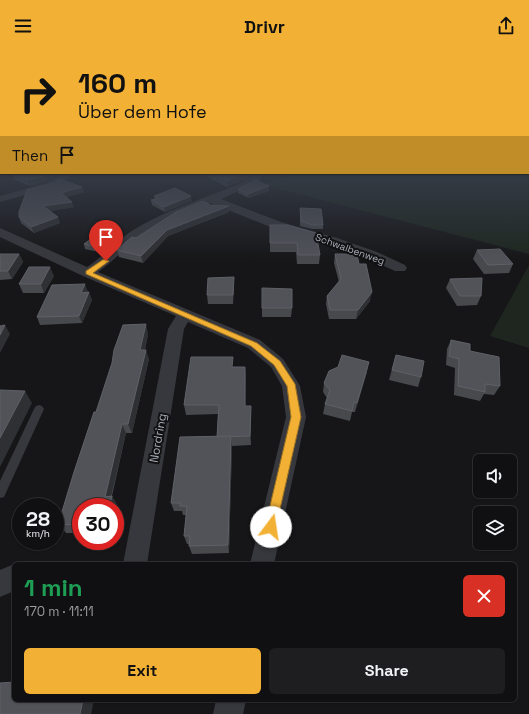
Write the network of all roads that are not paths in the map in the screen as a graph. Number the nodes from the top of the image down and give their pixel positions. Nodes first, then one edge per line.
1 (210, 199) joint
2 (0, 232) edge
3 (400, 268) dead end
4 (88, 273) junction
5 (185, 314) junction
6 (39, 409) dead end
7 (0, 493) edge
8 (135, 562) edge
9 (262, 562) edge
10 (12, 578) edge
11 (0, 584) edge
12 (231, 702) edge
13 (228, 714) edge

1 - 3 street, Schwalbenweg
1 - 4 street
2 - 4 street
4 - 5 street
5 - 8 street, Nordring
5 - 9 street
6 - 7 lane
10 - 11 street
12 - 13 street

